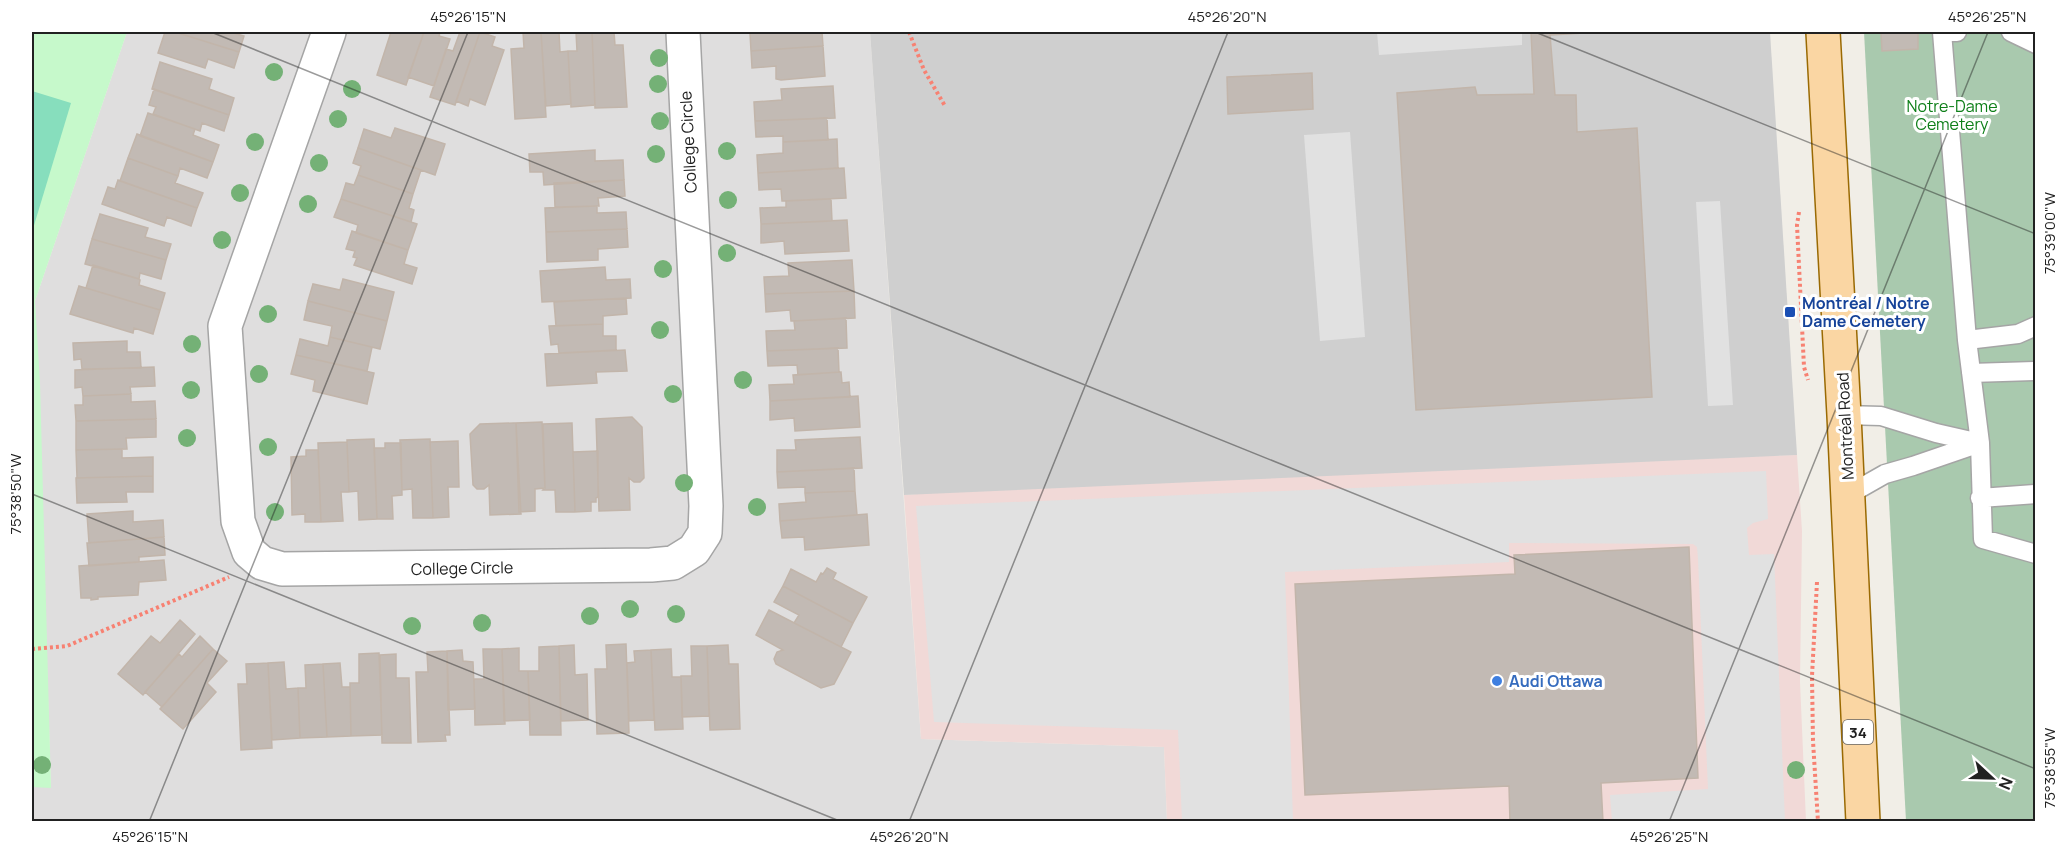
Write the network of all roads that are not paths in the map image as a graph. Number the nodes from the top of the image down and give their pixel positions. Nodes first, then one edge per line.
1 (329, 32) edge
2 (683, 32) edge
3 (1823, 32) edge
4 (1957, 32) edge
5 (2011, 32) edge
6 (2036, 44) edge
7 (2036, 326) edge
8 (1967, 340) junction
9 (2036, 371) edge
10 (1971, 374) junction
11 (1844, 415) junction
12 (1980, 443) junction
13 (2036, 494) edge
14 (1848, 495) junction
15 (1980, 498) junction
16 (2036, 554) edge
17 (1863, 822) edge

1 - 2 street, College Circle
3 - 11 main road, Montréal Road / 34
4 - 8 lane
5 - 6 lane
7 - 8 lane
8 - 10 lane
9 - 10 lane
10 - 12 lane
11 - 12 lane
11 - 14 main road, Montréal Road / 34
12 - 14 lane
12 - 15 lane
13 - 15 lane
14 - 17 main road, Montréal Road / 34
15 - 16 lane

